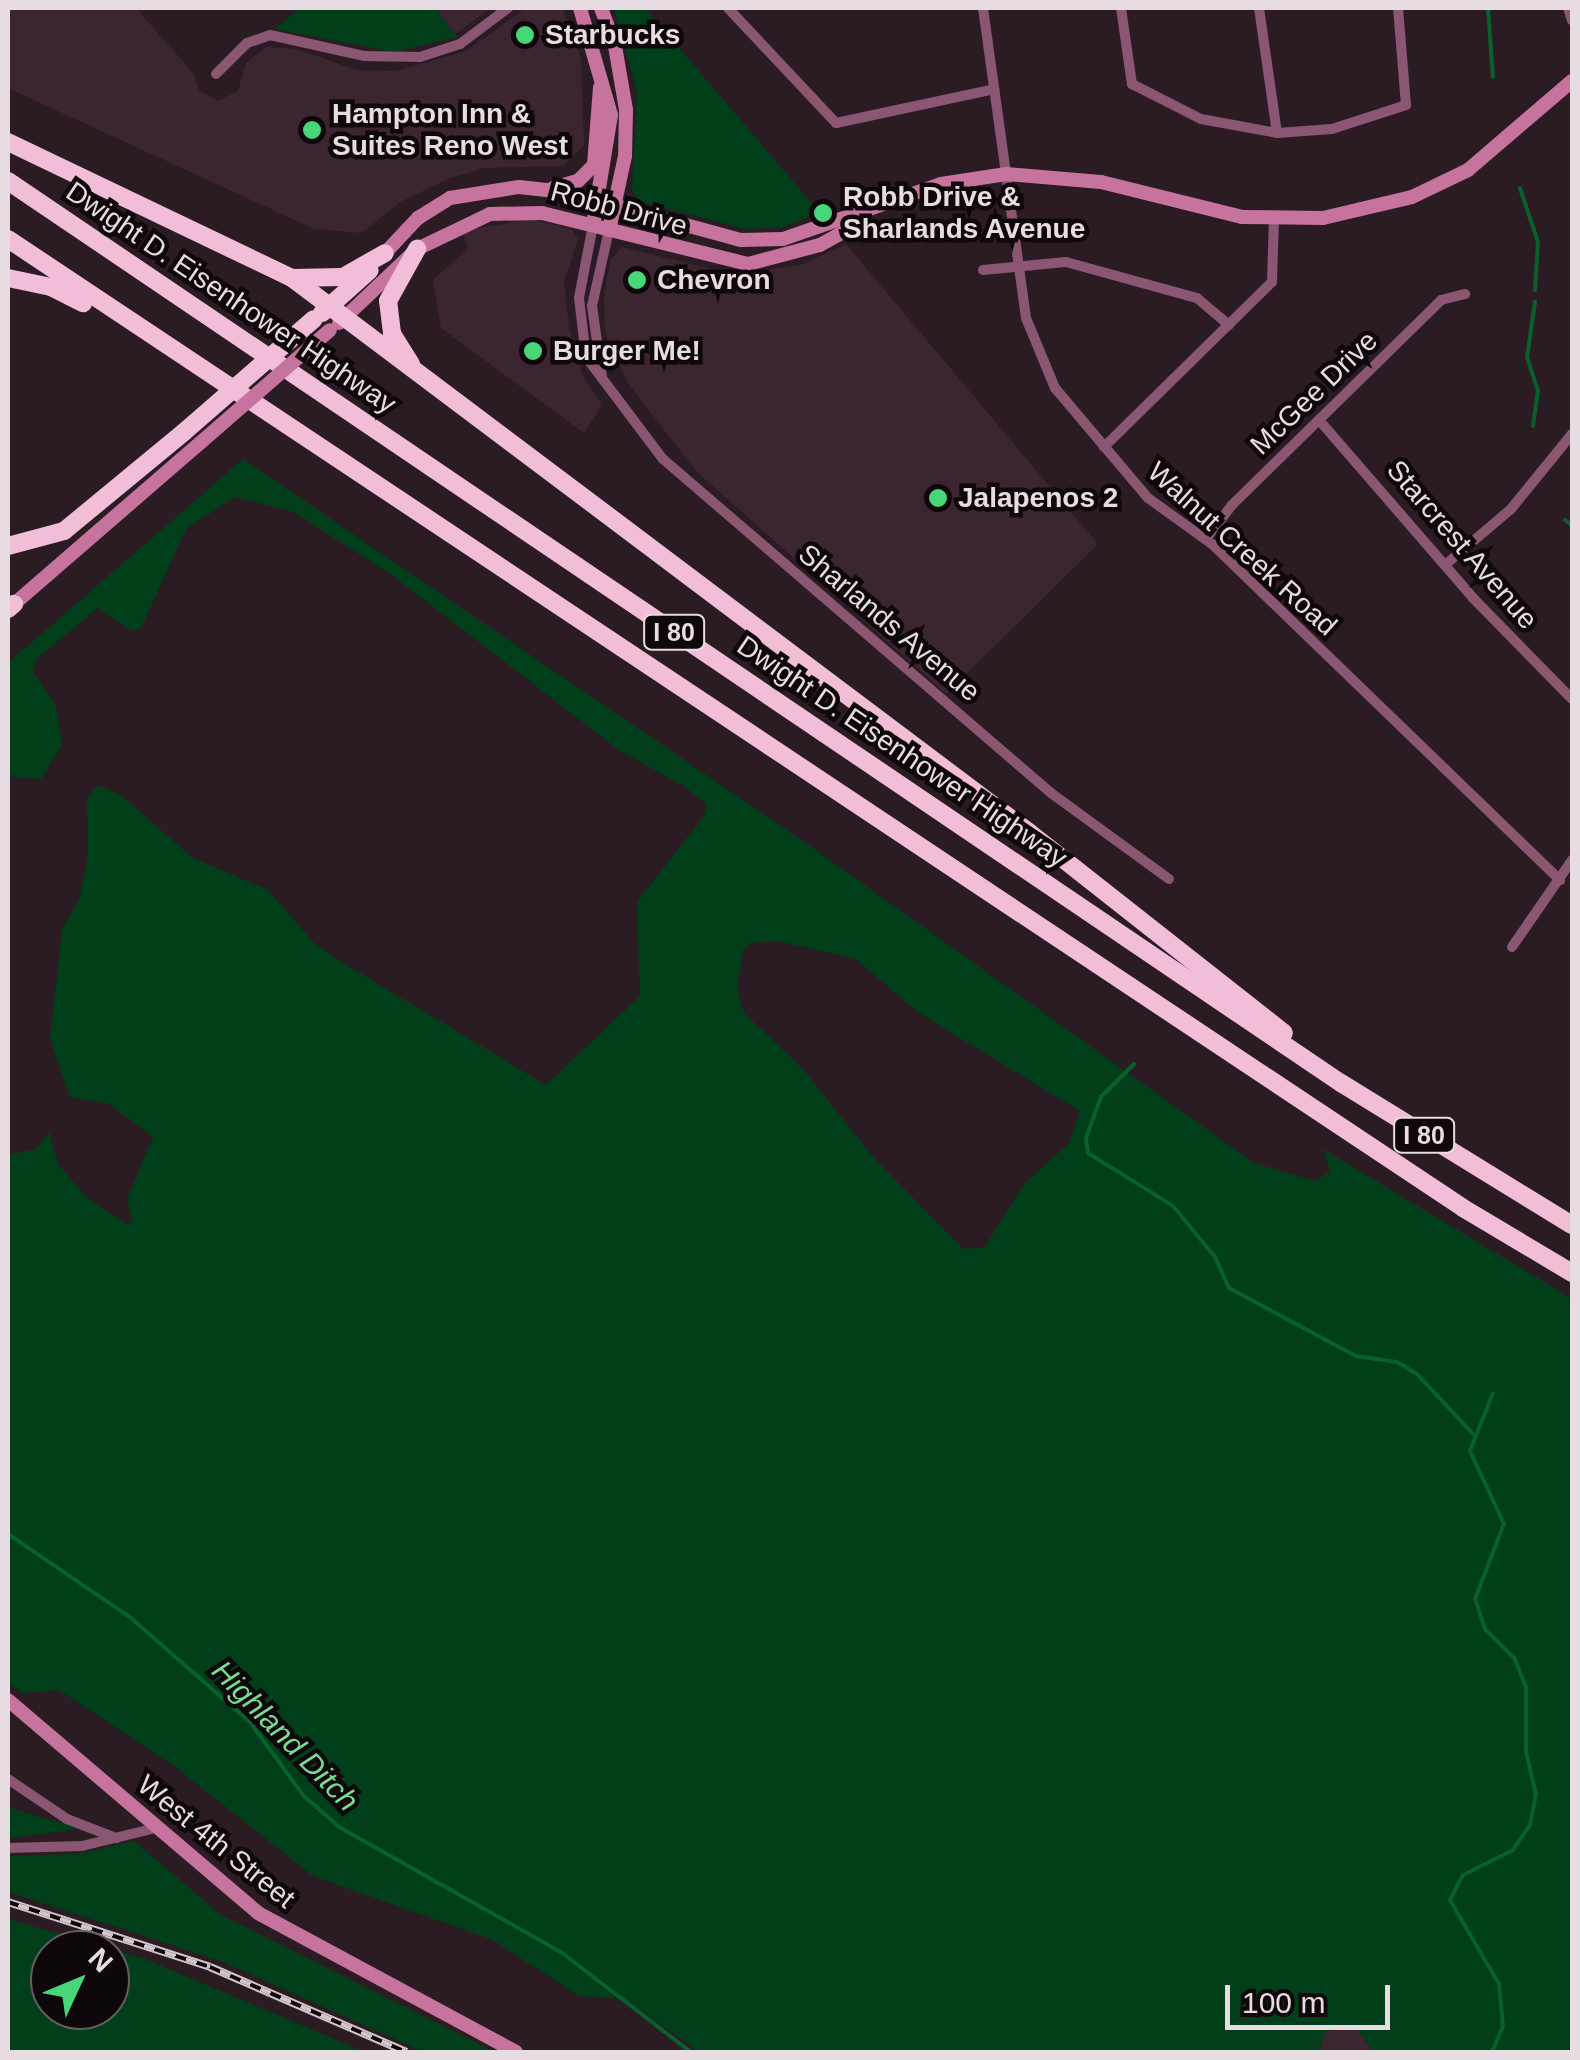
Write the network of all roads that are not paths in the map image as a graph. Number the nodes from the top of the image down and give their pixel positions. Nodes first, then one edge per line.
1 (508, 8) edge
2 (580, 8) edge
3 (601, 8) edge
4 (728, 8) edge
5 (983, 8) edge
6 (1122, 8) edge
7 (1260, 8) edge
8 (1398, 8) edge
9 (1568, 8) edge
10 (1572, 20) edge
11 (601, 66) junction
12 (216, 74) dead end
13 (1572, 80) edge
14 (994, 89) junction
15 (1277, 133) junction
16 (8, 142) edge
17 (1006, 174) junction
18 (8, 181) edge
19 (550, 189) junction
20 (598, 203) junction
21 (614, 208) junction
22 (857, 214) junction
23 (1274, 220) junction
24 (592, 226) junction
25 (609, 230) junction
26 (8, 240) edge
27 (416, 249) junction
28 (385, 254) junction
29 (1018, 265) junction
30 (982, 270) dead end
31 (8, 278) edge
32 (292, 278) junction
33 (1464, 294) dead end
34 (328, 319) junction
35 (1228, 325) junction
36 (602, 377) junction
37 (436, 389) junction
38 (1319, 420) junction
39 (296, 431) junction
40 (1572, 434) edge
41 (192, 437) junction
42 (1104, 447) junction
43 (1206, 540) junction
44 (8, 546) edge
45 (1446, 565) junction
46 (11, 607) edge
47 (1572, 699) edge
48 (1572, 860) edge
49 (1169, 879) dead end
50 (1560, 880) junction
51 (1512, 947) dead end
52 (1341, 1083) junction
53 (1572, 1225) edge
54 (1572, 1273) edge
55 (8, 1700) edge
56 (8, 1779) edge
57 (156, 1828) junction
58 (116, 1838) junction
59 (8, 1848) edge
60 (516, 2052) edge

1 - 12 street
2 - 11 main road, Sharlands Avenue
3 - 21 main road, Sharlands Avenue
4 - 14 street
5 - 14 street, Walnut Creek Road
6 - 15 street
7 - 15 street
8 - 15 street
9 - 10 street
11 - 19 main road
11 - 20 main road, Sharlands Avenue
13 - 23 main road, Robb Drive
14 - 17 street, Walnut Creek Road
16 - 32 highway
17 - 22 main road, Robb Drive
17 - 23 main road, Robb Drive
17 - 29 street, Walnut Creek Road
18 - 52 highway, Dwight D. Eisenhower Highway / I 80
19 - 20 main road, Robb Drive
19 - 28 main road, Robb Drive
20 - 21 main road, Robb Drive
20 - 24 main road, Sharlands Avenue
21 - 22 main road, Robb Drive
21 - 25 main road, Sharlands Avenue
22 - 25 main road, Robb Drive
23 - 35 street
24 - 25 main road, Robb Drive
24 - 27 main road, Robb Drive
24 - 36 street, Sharlands Avenue
25 - 36 street, Sharlands Avenue
26 - 39 highway, I 80
27 - 34 main road, Robb Drive
27 - 37 highway
28 - 32 highway
28 - 34 highway
29 - 30 street
29 - 35 street
29 - 42 street, Walnut Creek Road
31 - 39 highway
32 - 34 highway
33 - 38 street, McGee Drive
34 - 37 highway
34 - 41 highway, bridge
35 - 42 street
36 - 49 street, Sharlands Avenue
37 - 52 highway
38 - 43 street, McGee Drive
38 - 45 street, Starcrest Avenue
39 - 54 highway, I 80
40 - 45 street
41 - 44 highway
41 - 46 main road
42 - 43 street, Walnut Creek Road
43 - 50 street, Walnut Creek Road
45 - 47 street, Starcrest Avenue
48 - 50 street
50 - 51 street
52 - 53 highway, Dwight D. Eisenhower Highway / I 80
55 - 57 main road, West 4th Street
56 - 58 street
57 - 58 street
57 - 60 main road, West 4th Street
58 - 59 street

